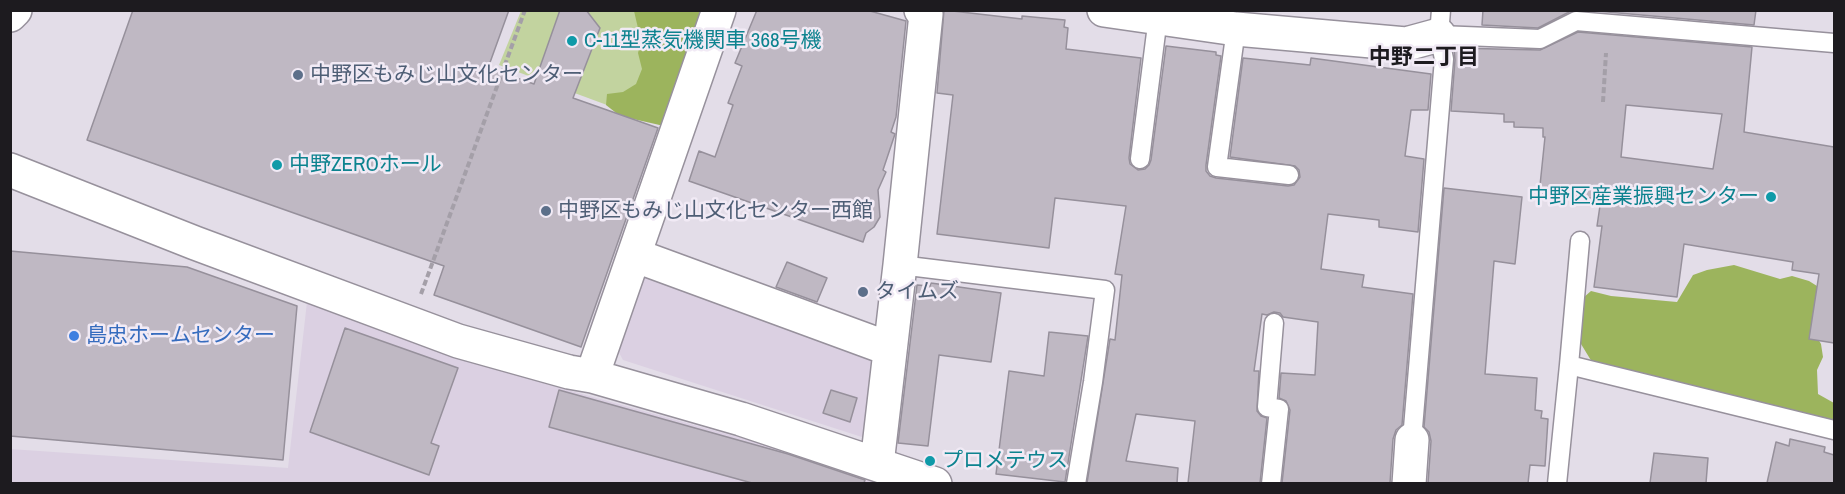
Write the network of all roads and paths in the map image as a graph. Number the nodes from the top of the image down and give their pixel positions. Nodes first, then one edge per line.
1 (15, 10) edge
2 (525, 10) edge
3 (719, 10) edge
4 (921, 10) edge
5 (1104, 10) edge
6 (10, 15) edge
7 (1165, 15) edge
8 (1440, 23) edge
9 (1236, 29) junction
10 (1834, 43) edge
11 (1606, 52) dead end
12 (1603, 102) dead end
13 (1140, 159) dead end
14 (10, 170) edge
15 (1289, 175) dead end
16 (1580, 241) dead end
17 (633, 255) junction
18 (900, 265) junction
19 (418, 300) dead end
20 (1274, 323) dead end
21 (890, 348) junction
22 (1569, 365) junction
23 (592, 376) junction
24 (1834, 430) edge
25 (1412, 440) joint
26 (877, 464) junction
27 (935, 483) edge
28 (1076, 483) edge
29 (1271, 483) edge
30 (1409, 483) edge
31 (1557, 483) edge

1 - 6 street
2 - 19 path
3 - 17 street
4 - 18 street
5 - 7 street
7 - 9 street
7 - 13 lane
8 - 9 street
8 - 10 lane
8 - 25 lane
9 - 15 lane
11 - 12 path
14 - 23 street
16 - 22 lane
17 - 21 street
17 - 23 street
18 - 21 street
18 - 28 lane
20 - 29 lane
21 - 26 street
22 - 24 lane
22 - 31 lane
23 - 26 street
25 - 30 street
26 - 27 street

